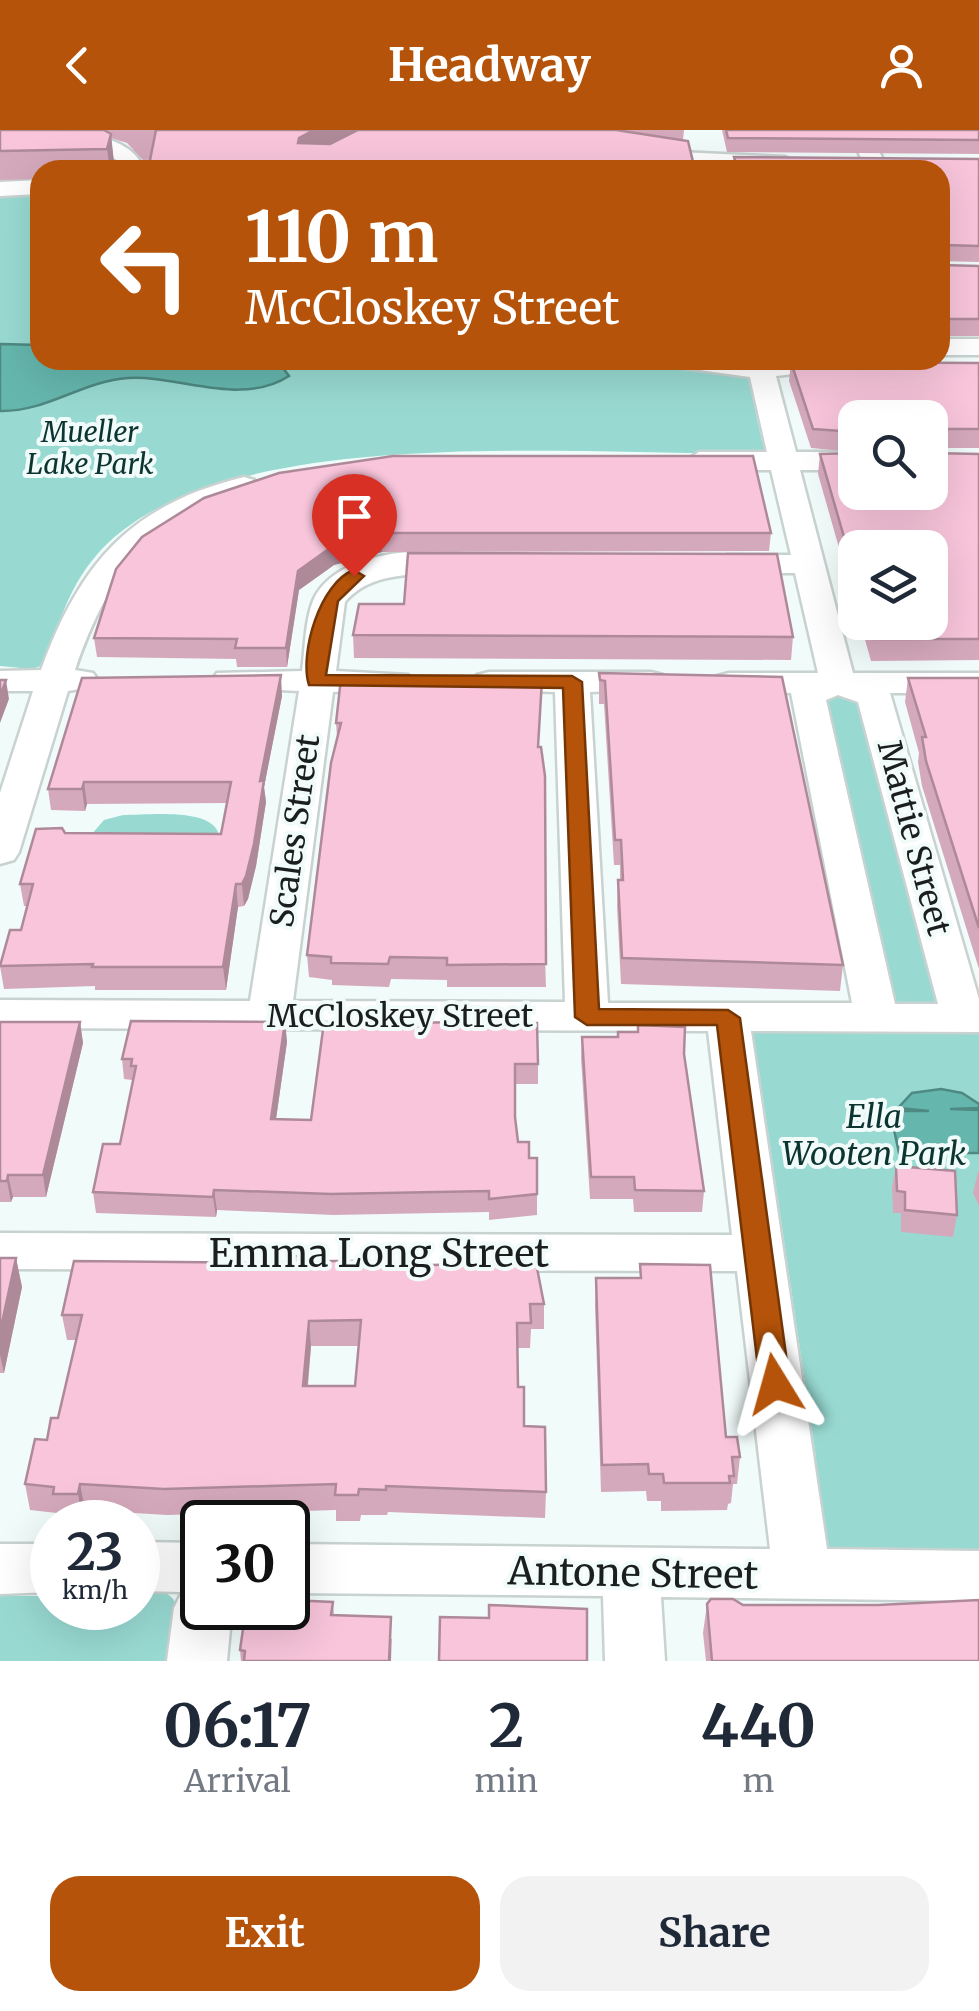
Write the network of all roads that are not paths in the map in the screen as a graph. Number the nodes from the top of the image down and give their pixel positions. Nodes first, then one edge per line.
1 (33, 130) edge
2 (701, 130) edge
3 (860, 130) edge
4 (618, 152) edge
5 (130, 160) edge
6 (671, 160) edge
7 (708, 160) edge
8 (873, 160) edge
9 (0, 188) edge
10 (30, 188) edge
11 (979, 347) edge
12 (950, 354) edge
13 (950, 362) edge
14 (979, 369) edge
15 (761, 370) edge
16 (677, 461) edge
17 (783, 461) junction
18 (838, 462) edge
19 (268, 479) edge
20 (486, 563) edge
21 (697, 564) edge
22 (808, 564) junction
23 (57, 680) junction
24 (110, 680) edge
25 (203, 680) edge
26 (0, 681) edge
27 (316, 681) junction
28 (572, 682) junction
29 (838, 683) junction
30 (979, 683) edge
31 (2, 838) edge
32 (0, 1014) edge
33 (270, 1014) junction
34 (587, 1017) junction
35 (728, 1018) junction
36 (877, 1018) junction
37 (971, 1018) edge
38 (0, 1252) edge
39 (758, 1253) junction
40 (30, 1568) edge
41 (310, 1568) edge
42 (0, 1569) edge
43 (630, 1575) junction
44 (802, 1575) junction
45 (979, 1576) edge
46 (201, 1630) edge
47 (197, 1661) edge
48 (636, 1661) edge

1 - 5 street
2 - 7 street
3 - 8 street
4 - 6 street
9 - 10 street
11 - 12 street
13 - 14 street
15 - 17 street
16 - 17 street
17 - 18 street
17 - 22 street
19 - 23 street
20 - 27 street, Scales Street
21 - 22 street
22 - 29 street
23 - 24 street
23 - 26 street
23 - 31 street
25 - 27 street
27 - 28 street
27 - 33 street, Scales Street
28 - 29 street
28 - 34 street
29 - 30 street
29 - 36 street
29 - 37 street, Mattie Street
32 - 33 street, McCloskey Street
33 - 34 street, McCloskey Street
34 - 35 street, McCloskey Street
35 - 36 street, McCloskey Street
35 - 39 street
36 - 37 street, McCloskey Street
38 - 39 street, Emma Long Street
39 - 44 street
40 - 42 street
41 - 43 street, Antone Street
43 - 44 street, Antone Street
43 - 48 street
44 - 45 street, Antone Street
46 - 47 street

